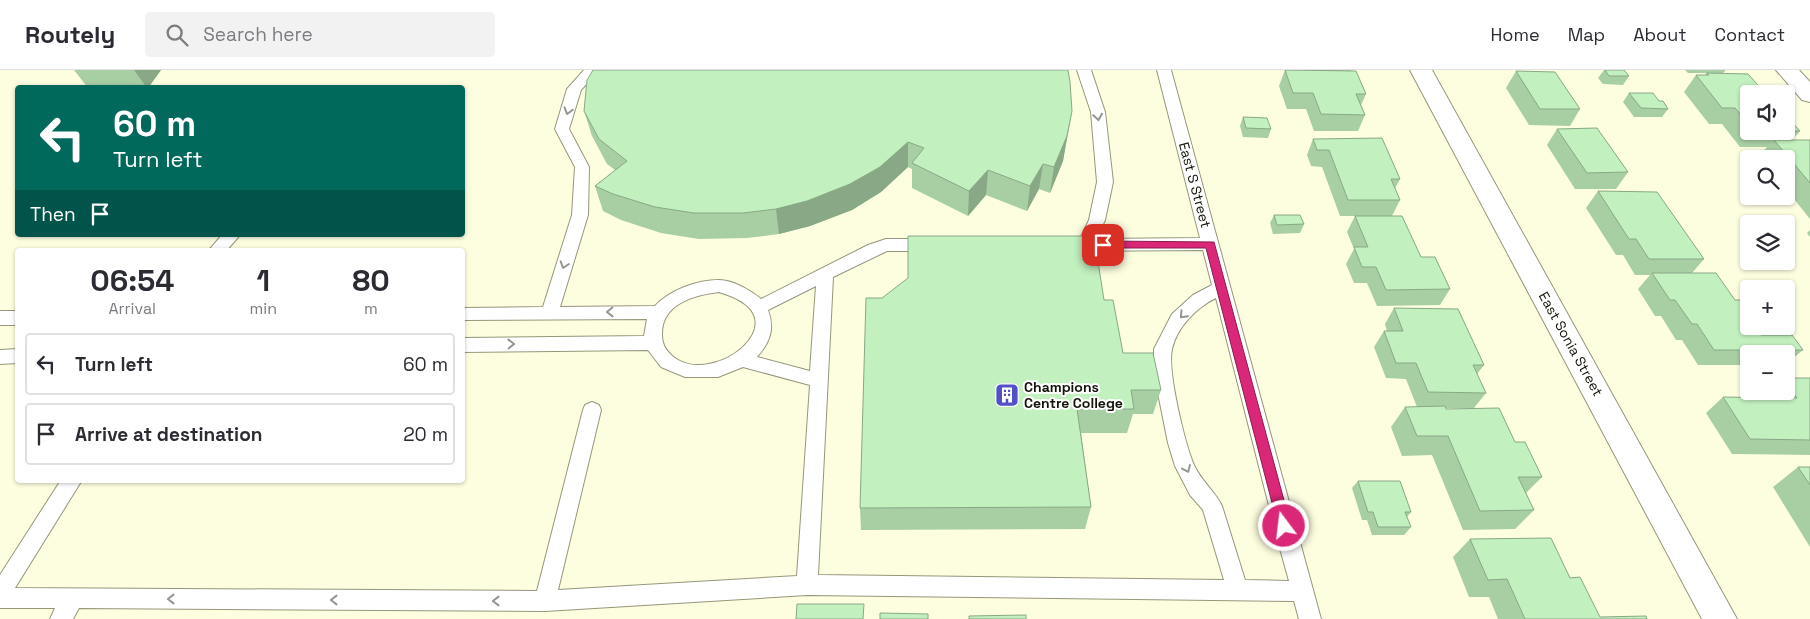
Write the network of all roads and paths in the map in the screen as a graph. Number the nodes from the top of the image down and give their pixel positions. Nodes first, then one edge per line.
1 (592, 70) edge
2 (1084, 70) edge
3 (1164, 70) edge
4 (1422, 70) edge
5 (1787, 70) edge
6 (1810, 95) edge
7 (230, 237) edge
8 (1211, 244) junction
9 (946, 245) edge
10 (1055, 245) edge
11 (1085, 245) junction
12 (219, 248) edge
13 (825, 273) junction
14 (1222, 288) junction
15 (760, 307) junction
16 (659, 312) junction
17 (549, 313) junction
18 (465, 314) edge
19 (0, 318) edge
20 (15, 318) edge
21 (653, 342) junction
22 (465, 345) edge
23 (15, 356) edge
24 (0, 357) edge
25 (742, 360) junction
26 (819, 380) junction
27 (592, 410) dead end
28 (70, 483) edge
29 (807, 585) junction
30 (1238, 591) junction
31 (1303, 592) junction
32 (0, 596) edge
33 (73, 598) junction
34 (545, 601) junction
35 (61, 619) edge
36 (1310, 619) edge
37 (1720, 619) edge

1 -> 17 lane
2 -> 11 lane
3 - 8 lane, East S Street
4 - 37 street, East Sonia Street
5 - 6 street
7 - 12 lane
8 - 11 lane
8 - 14 lane, East S Street
9 - 13 lane
10 - 11 lane
13 - 15 lane
13 - 26 lane
14 -> 30 lane
14 - 31 lane, East S Street
15 - 16 lane
15 - 25 lane
16 -> 17 lane
16 - 21 lane
17 - 18 lane
19 - 20 lane
22 -> 21 lane
21 - 25 lane
23 - 24 lane
25 - 26 lane
26 - 29 lane
27 - 34 lane
28 - 32 lane
29 - 30 lane
29 - 34 lane
30 - 31 lane
31 - 36 lane, East S Street
32 - 33 lane
34 -> 33 lane
33 - 35 lane

